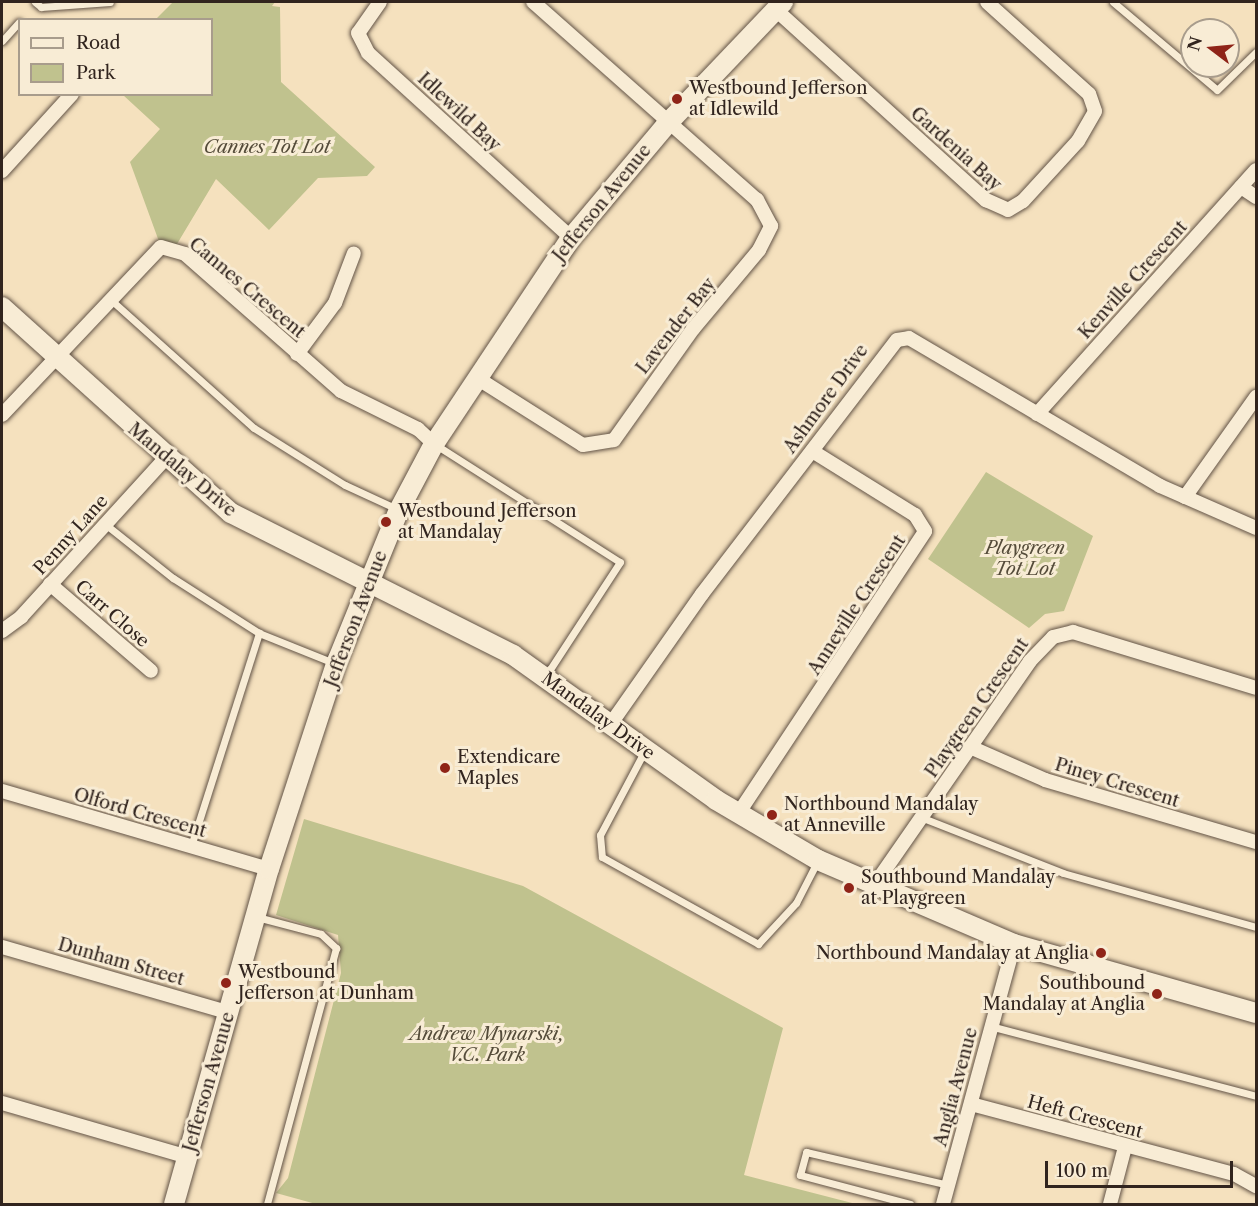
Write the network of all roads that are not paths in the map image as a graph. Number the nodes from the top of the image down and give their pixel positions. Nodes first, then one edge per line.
1 (35, 2) edge
2 (110, 2) edge
3 (380, 2) edge
4 (533, 2) edge
5 (987, 2) edge
6 (1113, 2) edge
7 (779, 5) edge
8 (18, 23) edge
9 (2, 41) edge
10 (1257, 52) edge
11 (66, 98) edge
12 (666, 125) junction
13 (1257, 170) edge
14 (2, 171) edge
15 (1241, 187) junction
16 (1257, 197) edge
17 (571, 238) junction
18 (354, 253) dead end
19 (110, 299) junction
20 (2, 308) edge
21 (297, 354) junction
22 (56, 356) junction
23 (477, 378) junction
24 (1257, 397) edge
25 (1036, 414) junction
26 (2, 415) edge
27 (434, 444) junction
28 (812, 451) junction
29 (165, 459) junction
30 (1185, 497) junction
31 (399, 510) junction
32 (105, 524) junction
33 (1257, 528) edge
34 (369, 582) junction
35 (50, 584) junction
36 (2, 630) edge
37 (259, 633) junction
38 (336, 664) junction
39 (151, 671) dead end
40 (545, 677) junction
41 (1257, 688) edge
42 (610, 725) junction
43 (970, 747) junction
44 (645, 751) junction
45 (2, 791) edge
46 (738, 814) junction
47 (923, 818) junction
48 (1257, 842) edge
49 (191, 846) junction
50 (818, 860) junction
51 (269, 869) junction
52 (873, 887) junction
53 (256, 917) junction
54 (1257, 927) edge
55 (1014, 944) junction
56 (2, 947) edge
57 (230, 1012) junction
58 (1257, 1013) edge
59 (990, 1026) junction
60 (1257, 1096) edge
61 (2, 1103) edge
62 (971, 1104) junction
63 (1125, 1148) junction
64 (188, 1157) junction
65 (948, 1185) junction
66 (1257, 1186) edge
67 (174, 1204) edge
68 (267, 1204) edge
69 (910, 1204) edge
70 (943, 1204) edge
71 (1110, 1204) edge

1 - 2 lane
3 - 17 street, Idlewild Bay
4 - 12 street
5 - 7 street, Gardenia Bay
6 - 10 lane
7 - 12 street, Jefferson Avenue
8 - 9 lane
11 - 14 street
12 - 17 street, Jefferson Avenue
12 - 23 street, Lavender Bay
13 - 15 street, Kenville Crescent
15 - 16 street
15 - 25 street, Kenville Crescent
17 - 23 street, Jefferson Avenue
18 - 21 street
19 - 21 street, Cannes Crescent
19 - 22 street, Cannes Crescent
19 - 31 lane
20 - 22 street, Mandalay Drive
21 - 27 street, Cannes Crescent
22 - 26 street
22 - 29 street, Mandalay Drive
23 - 27 street, Jefferson Avenue
24 - 30 street
25 - 28 street, Ashmore Drive
25 - 30 street, Ashmore Drive
27 - 31 street, Jefferson Avenue
27 - 40 lane
28 - 42 street, Ashmore Drive
28 - 46 street, Anneville Crescent
29 - 32 street, Penny Lane
29 - 34 street, Mandalay Drive
30 - 33 street, Ashmore Drive
31 - 34 street, Jefferson Avenue
32 - 35 street, Penny Lane
32 - 37 lane
34 - 38 street, Jefferson Avenue
34 - 40 street, Mandalay Drive
35 - 36 street, Penny Lane
35 - 39 street, Carr Close
37 - 38 lane
37 - 49 lane
38 - 51 street, Jefferson Avenue
40 - 42 street, Mandalay Drive
41 - 43 street, Playgreen Crescent
42 - 44 street, Mandalay Drive
43 - 47 street, Playgreen Crescent
43 - 48 street, Piney Crescent
44 - 46 street, Mandalay Drive
44 - 50 lane
45 - 49 street, Olford Crescent
46 - 50 street, Mandalay Drive
47 - 52 street, Playgreen Crescent
47 - 54 lane
49 - 51 street, Olford Crescent
50 - 52 street, Mandalay Drive
51 - 53 street, Jefferson Avenue
52 - 55 street, Mandalay Drive
53 - 57 street, Jefferson Avenue
53 - 68 lane
55 - 58 street, Mandalay Drive
55 - 59 street, Anglia Avenue
56 - 57 street, Dunham Street
57 - 64 street, Jefferson Avenue
59 - 60 lane
59 - 62 street, Anglia Avenue
61 - 64 street
62 - 63 street, Heft Crescent
62 - 65 street, Anglia Avenue
63 - 66 street, Heft Crescent
63 - 71 street
64 - 67 street, Jefferson Avenue
65 - 69 lane
65 - 70 street, Anglia Avenue

